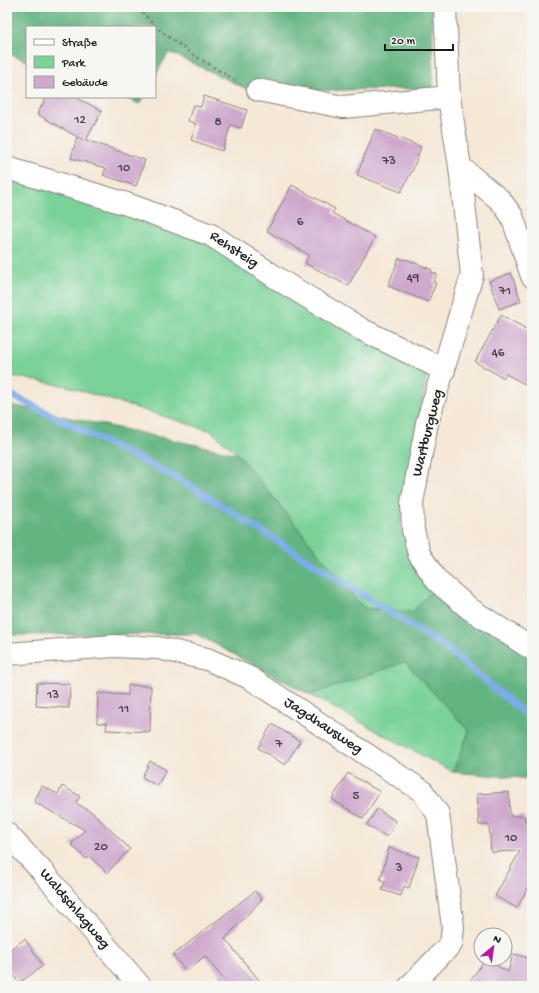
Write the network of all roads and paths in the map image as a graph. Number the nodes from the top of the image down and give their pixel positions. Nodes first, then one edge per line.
1 (138, 7) edge
2 (445, 7) edge
3 (155, 26) edge
4 (156, 27) edge
5 (258, 90) joint
6 (449, 97) junction
7 (460, 167) junction
8 (7, 168) edge
9 (532, 276) edge
10 (444, 370) junction
11 (532, 649) edge
12 (7, 654) edge
13 (7, 834) edge
14 (140, 986) edge
15 (410, 986) edge

1 - 3 path
2 - 6 street, Wartburgweg
4 - 5 path
5 - 6 street
6 - 7 street, Wartburgweg
7 - 9 street
7 - 10 street, Wartburgweg
8 - 10 street, Rehsteig
10 - 11 street, Wartburgweg
12 - 15 street, Jagdhausweg
13 - 14 street, Waldschlagweg

